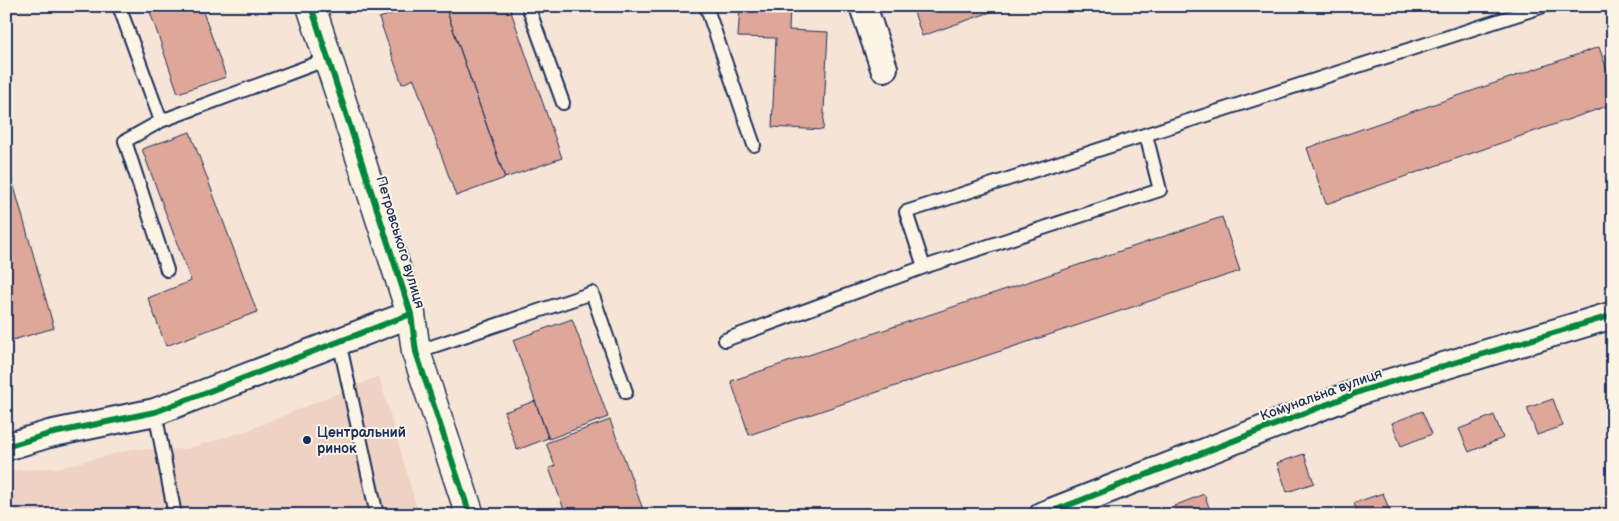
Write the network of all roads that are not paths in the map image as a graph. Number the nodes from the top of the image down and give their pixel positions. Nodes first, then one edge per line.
1 (119, 6) edge
2 (312, 6) edge
3 (528, 6) edge
4 (706, 6) edge
5 (863, 6) edge
6 (1544, 6) edge
7 (328, 59) junction
8 (884, 68) dead end
9 (563, 102) dead end
10 (161, 121) junction
11 (1146, 135) junction
12 (754, 145) dead end
13 (924, 267) junction
14 (168, 270) dead end
15 (411, 314) junction
16 (1613, 315) edge
17 (725, 340) dead end
18 (340, 341) junction
19 (416, 352) junction
20 (626, 392) dead end
21 (155, 412) junction
22 (6, 447) edge
23 (175, 515) edge
24 (377, 515) edge
25 (470, 515) edge
26 (1043, 515) edge

1 - 10 lane
2 - 7 street, Петровського вулиця
3 - 9 lane
4 - 12 lane
5 - 8 street
6 - 11 lane
7 - 10 lane
7 - 15 street, Петровського вулиця
10 - 14 lane
11 - 13 lane
11 - 13 lane
13 - 17 lane
15 - 18 street
15 - 19 street, Петровського вулиця
16 - 26 street, Комунальна вулиця
18 - 21 street
18 - 24 lane
19 - 20 lane
19 - 25 street, Петровського вулиця
21 - 22 street
21 - 23 lane

